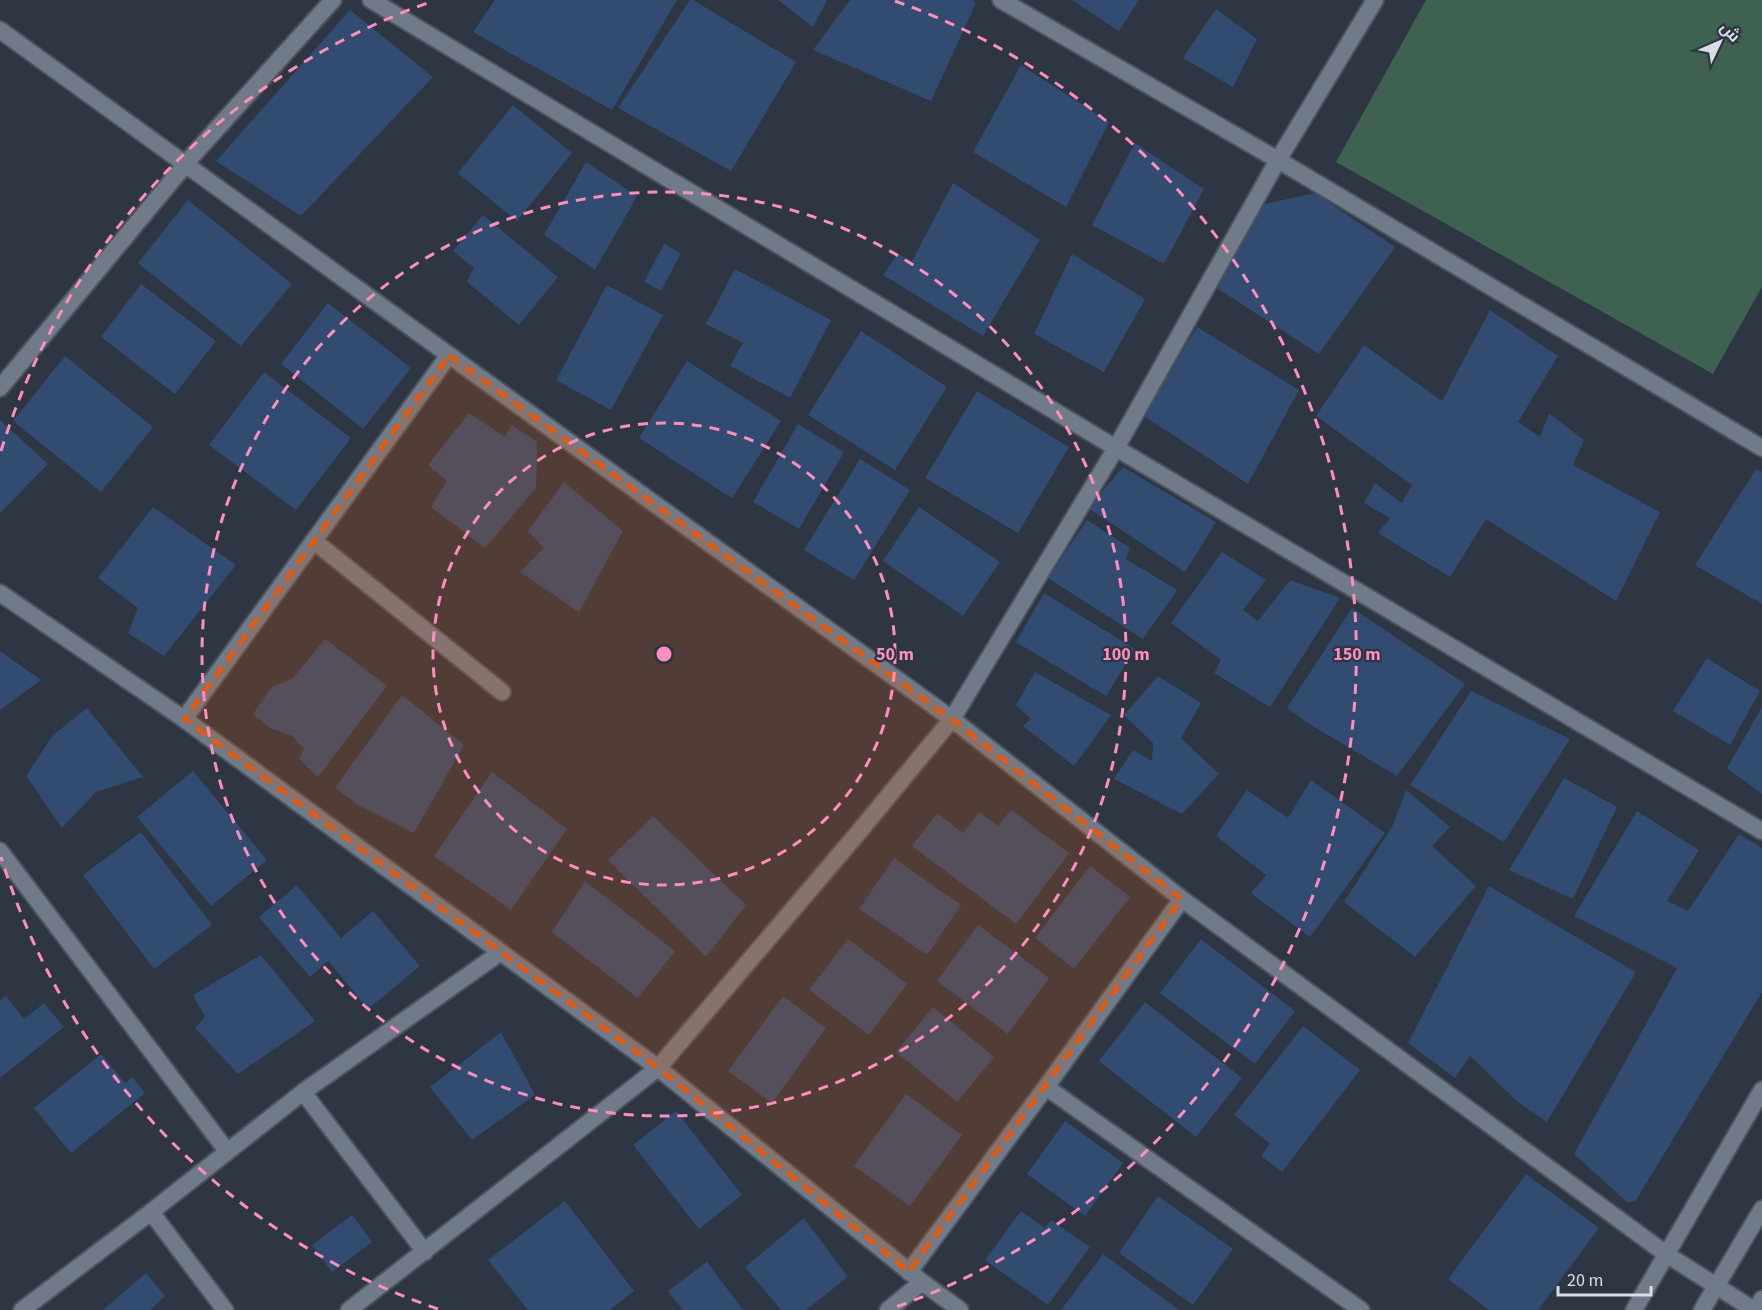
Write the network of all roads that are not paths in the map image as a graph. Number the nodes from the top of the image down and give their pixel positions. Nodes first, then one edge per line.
1 (333, 0) edge
2 (371, 0) edge
3 (1001, 0) edge
4 (1375, 0) edge
5 (0, 30) edge
6 (1278, 160) junction
7 (186, 164) junction
8 (449, 355) junction
9 (0, 388) edge
10 (1116, 448) junction
11 (1762, 448) edge
12 (314, 541) junction
13 (0, 593) edge
14 (502, 692) dead end
15 (184, 719) junction
16 (952, 719) junction
17 (1762, 831) edge
18 (0, 851) edge
19 (1182, 899) junction
20 (501, 952) junction
21 (658, 1068) junction
22 (1046, 1087) junction
23 (1762, 1090) edge
24 (303, 1092) junction
25 (227, 1151) junction
26 (1762, 1209) edge
27 (151, 1212) junction
28 (425, 1252) junction
29 (1666, 1254) junction
30 (916, 1277) junction
31 (1716, 1286) junction
32 (1762, 1299) edge
33 (22, 1310) edge
34 (225, 1310) edge
35 (349, 1310) edge
36 (888, 1310) edge
37 (960, 1310) edge
38 (1361, 1310) edge
39 (1634, 1310) edge
40 (1702, 1310) edge
41 (1755, 1310) edge

1 - 7 street
2 - 10 street
3 - 6 street
4 - 6 street
5 - 7 street
6 - 10 street
6 - 11 street
7 - 8 street
7 - 9 street
8 - 12 street
8 - 16 street
10 - 16 street
10 - 17 street
12 - 14 street
12 - 15 street
13 - 15 street
15 - 20 street
16 - 19 street
16 - 21 street
18 - 25 street
19 - 22 street
19 - 29 street
20 - 21 street
20 - 24 street
21 - 28 street
21 - 30 street
22 - 30 street
22 - 38 street
23 - 29 street
24 - 25 street
24 - 28 street
25 - 27 street
26 - 31 street
27 - 33 street
27 - 34 street
28 - 35 street
29 - 31 street
29 - 39 street
30 - 36 street
30 - 37 street
31 - 40 street
31 - 41 street
32 - 41 street

